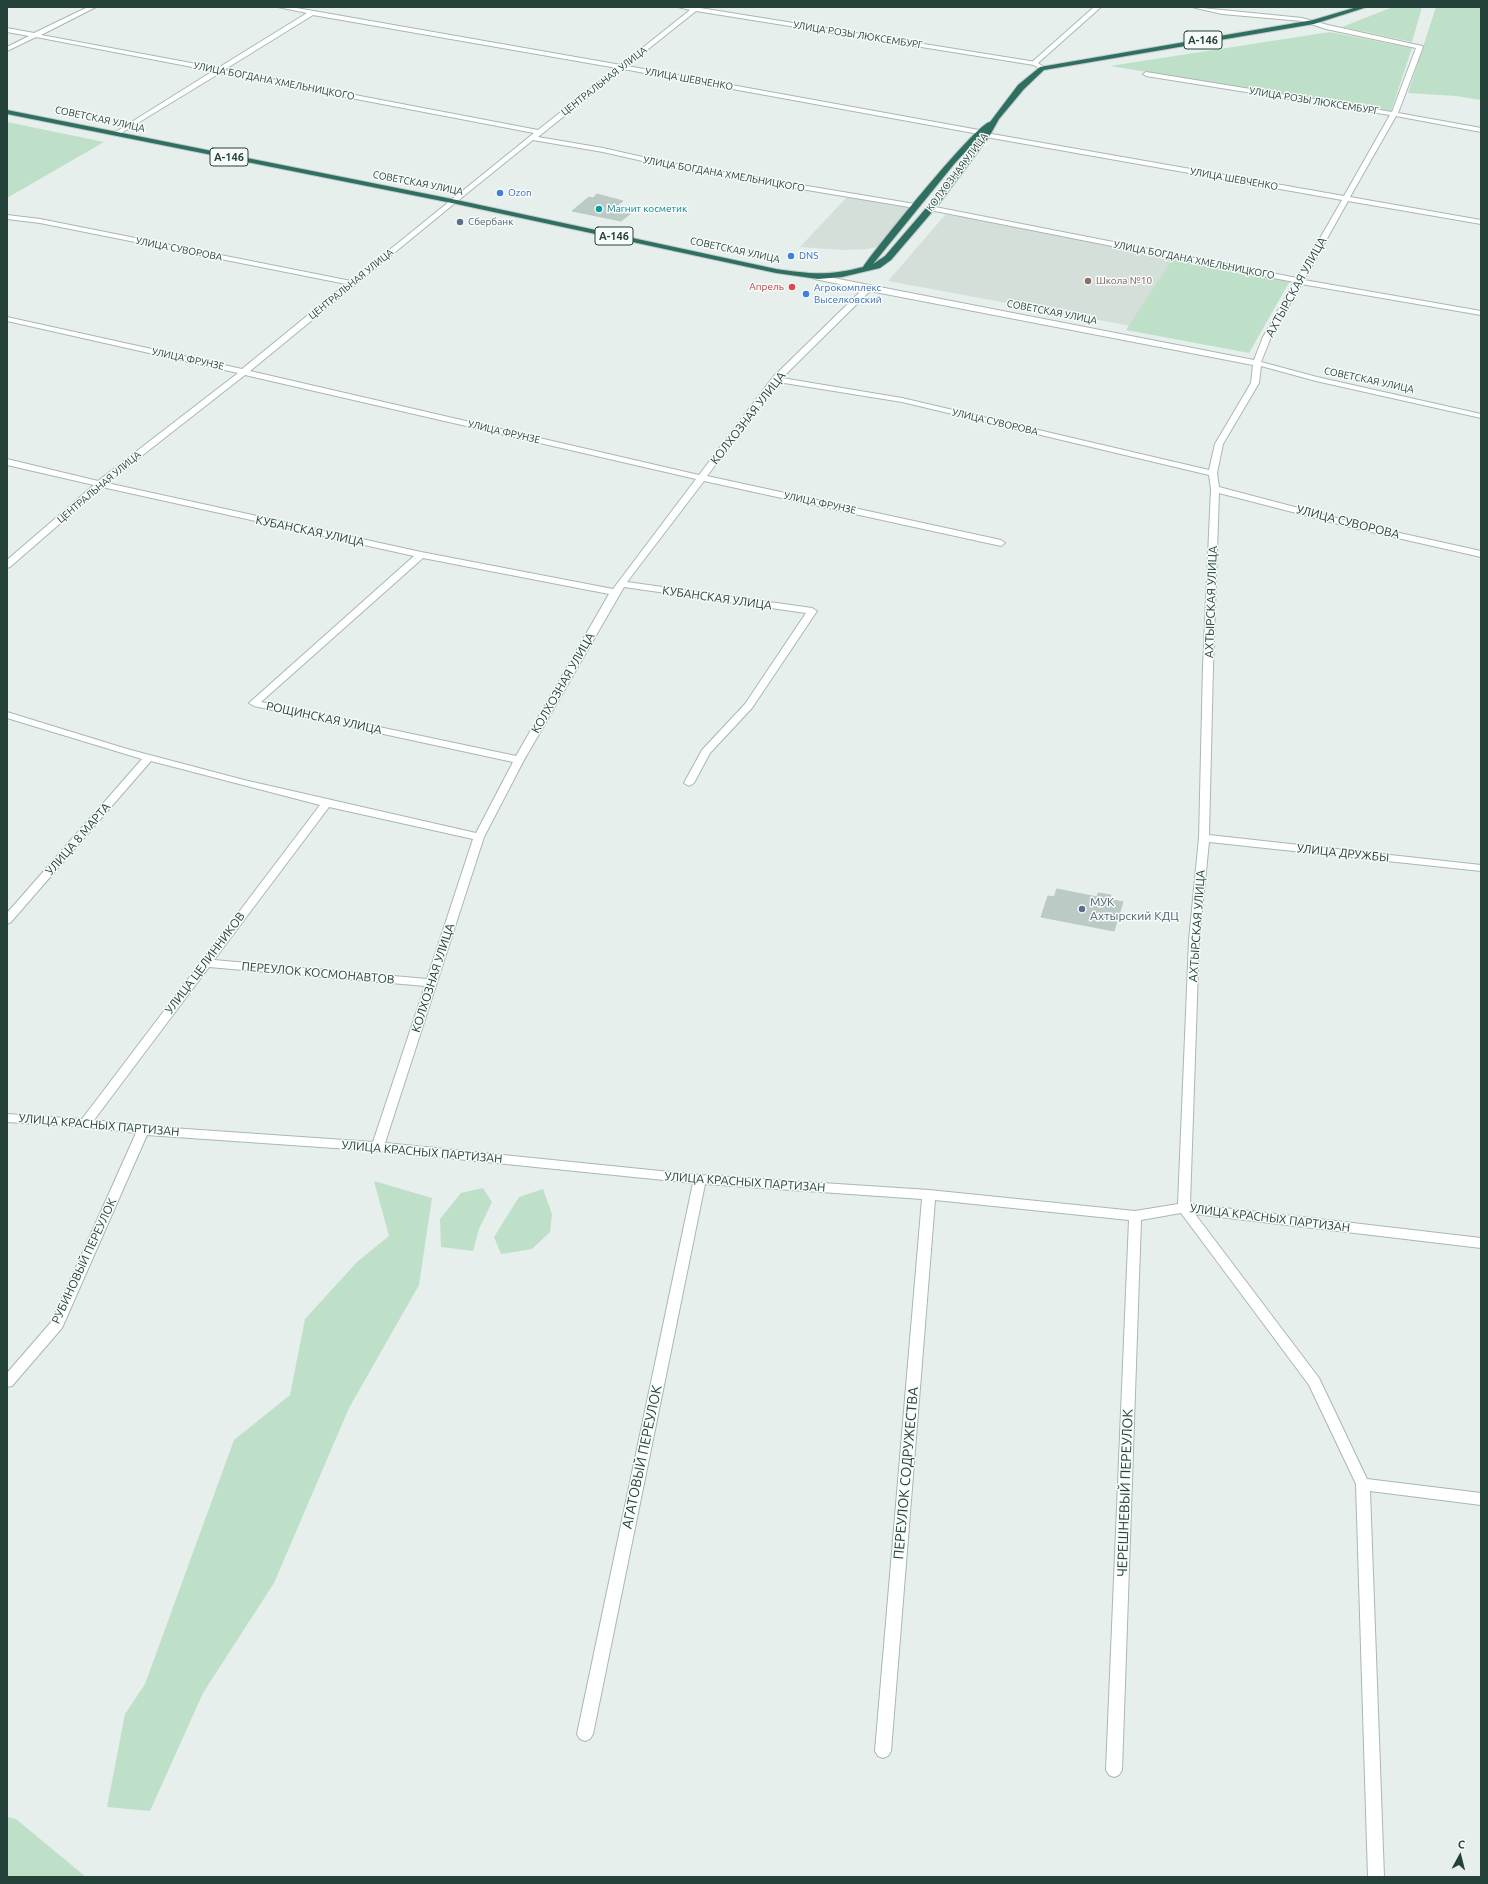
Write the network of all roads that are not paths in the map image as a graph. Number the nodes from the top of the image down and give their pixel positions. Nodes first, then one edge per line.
1 (93, 7) edge
2 (281, 7) edge
3 (320, 7) edge
4 (681, 7) edge
5 (1098, 7) edge
6 (1195, 7) edge
7 (1364, 7) edge
8 (696, 8) edge
9 (311, 13) junction
10 (1314, 22) junction
11 (7, 30) edge
12 (35, 34) junction
13 (7, 49) edge
14 (1034, 63) junction
15 (622, 67) junction
16 (1042, 68) junction
17 (219, 70) junction
18 (1146, 74) dead end
19 (7, 112) edge
20 (1394, 114) junction
21 (1481, 130) edge
22 (540, 132) junction
23 (982, 133) junction
24 (116, 134) junction
25 (533, 138) junction
26 (1345, 199) junction
27 (452, 201) junction
28 (915, 206) junction
29 (930, 208) junction
30 (7, 217) edge
31 (1481, 222) edge
32 (863, 270) junction
33 (818, 277) junction
34 (1299, 281) junction
35 (351, 283) junction
36 (868, 288) junction
37 (1481, 313) edge
38 (7, 319) edge
39 (1257, 363) junction
40 (244, 372) junction
41 (776, 379) junction
42 (1481, 416) edge
43 (7, 462) edge
44 (1213, 473) junction
45 (703, 478) junction
46 (100, 484) junction
47 (1215, 488) junction
48 (1001, 543) dead end
49 (1481, 554) edge
50 (421, 555) junction
51 (7, 565) edge
52 (618, 588) junction
53 (7, 716) edge
54 (148, 758) junction
55 (519, 760) junction
56 (689, 783) dead end
57 (326, 804) junction
58 (479, 837) junction
59 (1204, 838) junction
60 (1481, 868) edge
61 (7, 920) edge
62 (205, 963) junction
63 (430, 983) junction
64 (7, 1118) edge
65 (85, 1123) junction
66 (144, 1130) junction
67 (378, 1147) junction
68 (700, 1179) junction
69 (929, 1195) junction
70 (1184, 1208) junction
71 (1135, 1216) junction
72 (1481, 1243) edge
73 (7, 1382) edge
74 (1363, 1484) junction
75 (1481, 1499) edge
76 (585, 1734) dead end
77 (883, 1751) dead end
78 (1114, 1770) dead end
79 (1376, 1877) edge

1 - 12 street
2 - 9 street, УЛИЦА ШЕВЧЕНКО
3 - 9 street
4 - 8 street, УЛИЦА РОЗЫ ЛЮКСЕМБУРГ
5 - 14 street
6 - 10 street
7 - 10 highway, А-146
8 - 14 street, УЛИЦА РОЗЫ ЛЮКСЕМБУРГ
8 - 15 street, ЦЕНТРАЛЬНАЯ УЛИЦА
9 - 15 street, УЛИЦА ШЕВЧЕНКО
9 - 17 street
10 - 16 highway, А-146
10 - 20 street, АХТЫРСКАЯ УЛИЦА
11 - 12 street, УЛИЦА БОГДАНА ХМЕЛЬНИЦКОГО
12 - 13 street
12 - 17 street, УЛИЦА БОГДАНА ХМЕЛЬНИЦКОГО
14 - 16 street
15 - 22 street, ЦЕНТРАЛЬНАЯ УЛИЦА
15 - 23 street, УЛИЦА ШЕВЧЕНКО
16 - 23 highway, КОЛХОЗНАЯ УЛИЦА / А-146
17 - 22 street, УЛИЦА БОГДАНА ХМЕЛЬНИЦКОГО
17 - 24 street
18 - 20 street, УЛИЦА РОЗЫ ЛЮКСЕМБУРГ
19 - 24 highway, СОВЕТСКАЯ УЛИЦА / А-146
20 - 21 street, УЛИЦА РОЗЫ ЛЮКСЕМБУРГ
20 - 26 street, АХТЫРСКАЯ УЛИЦА
22 - 25 street, ЦЕНТРАЛЬНАЯ УЛИЦА
23 - 26 street, УЛИЦА ШЕВЧЕНКО
23 - 28 highway, КОЛХОЗНАЯ УЛИЦА / А-146
23 - 29 highway, КОЛХОЗНАЯ УЛИЦА / А-146
24 - 27 highway, СОВЕТСКАЯ УЛИЦА / А-146
25 - 27 street, ЦЕНТРАЛЬНАЯ УЛИЦА
25 - 28 street, УЛИЦА БОГДАНА ХМЕЛЬНИЦКОГО
26 - 31 street, УЛИЦА ШЕВЧЕНКО
26 - 34 street, АХТЫРСКАЯ УЛИЦА
27 - 33 highway, СОВЕТСКАЯ УЛИЦА / А-146
27 - 35 street, ЦЕНТРАЛЬНАЯ УЛИЦА
28 - 32 highway, КОЛХОЗНАЯ УЛИЦА / А-146
29 - 32 highway, КОЛХОЗНАЯ УЛИЦА / А-146
29 - 34 street, УЛИЦА БОГДАНА ХМЕЛЬНИЦКОГО
30 - 35 street, УЛИЦА СУВОРОВА
32 - 33 highway, КОЛХОЗНАЯ УЛИЦА / А-146
33 - 36 street, СОВЕТСКАЯ УЛИЦА
34 - 37 street, УЛИЦА БОГДАНА ХМЕЛЬНИЦКОГО
34 - 39 street, АХТЫРСКАЯ УЛИЦА
35 - 40 street, ЦЕНТРАЛЬНАЯ УЛИЦА
36 - 39 street, СОВЕТСКАЯ УЛИЦА
36 - 41 street, КОЛХОЗНАЯ УЛИЦА
38 - 40 street, УЛИЦА ФРУНЗЕ
39 - 42 street, СОВЕТСКАЯ УЛИЦА
39 - 44 street, АХТЫРСКАЯ УЛИЦА
40 - 45 street, УЛИЦА ФРУНЗЕ
40 - 46 street, ЦЕНТРАЛЬНАЯ УЛИЦА
41 - 44 street, УЛИЦА СУВОРОВА
41 - 45 street, КОЛХОЗНАЯ УЛИЦА
43 - 46 street, КУБАНСКАЯ УЛИЦА
44 - 47 street, АХТЫРСКАЯ УЛИЦА
45 - 48 street, УЛИЦА ФРУНЗЕ
45 - 52 street, КОЛХОЗНАЯ УЛИЦА
46 - 50 street, КУБАНСКАЯ УЛИЦА
46 - 51 street, ЦЕНТРАЛЬНАЯ УЛИЦА
47 - 49 street, УЛИЦА СУВОРОВА
47 - 59 street, АХТЫРСКАЯ УЛИЦА
50 - 52 street, КУБАНСКАЯ УЛИЦА
50 - 55 street, РОЩИНСКАЯ УЛИЦА
52 - 55 street, КОЛХОЗНАЯ УЛИЦА
52 - 56 street, КУБАНСКАЯ УЛИЦА
53 - 54 street
54 - 57 street
54 - 61 street, УЛИЦА 8 МАРТА
55 - 58 street, КОЛХОЗНАЯ УЛИЦА
57 - 58 street
57 - 62 street, УЛИЦА ЦЕЛИННИКОВ
58 - 63 street, КОЛХОЗНАЯ УЛИЦА
59 - 60 street, УЛИЦА ДРУЖБЫ
59 - 70 street, АХТЫРСКАЯ УЛИЦА
62 - 63 street, ПЕРЕУЛОК КОСМОНАВТОВ
62 - 65 street, УЛИЦА ЦЕЛИННИКОВ
63 - 67 street, КОЛХОЗНАЯ УЛИЦА
64 - 65 street, УЛИЦА КРАСНЫХ ПАРТИЗАН
65 - 66 street, УЛИЦА КРАСНЫХ ПАРТИЗАН
66 - 67 street, УЛИЦА КРАСНЫХ ПАРТИЗАН
66 - 73 street, РУБИНОВЫЙ ПЕРЕУЛОК
67 - 68 street, УЛИЦА КРАСНЫХ ПАРТИЗАН
68 - 69 street, УЛИЦА КРАСНЫХ ПАРТИЗАН
68 - 76 street, АГАТОВЫЙ ПЕРЕУЛОК
69 - 71 street, УЛИЦА КРАСНЫХ ПАРТИЗАН
69 - 77 street, ПЕРЕУЛОК СОДРУЖЕСТВА
70 - 71 street, УЛИЦА КРАСНЫХ ПАРТИЗАН
70 - 72 street, УЛИЦА КРАСНЫХ ПАРТИЗАН
70 - 74 street
71 - 78 street, ЧЕРЕШНЕВЫЙ ПЕРЕУЛОК
74 - 75 street
74 - 79 street

